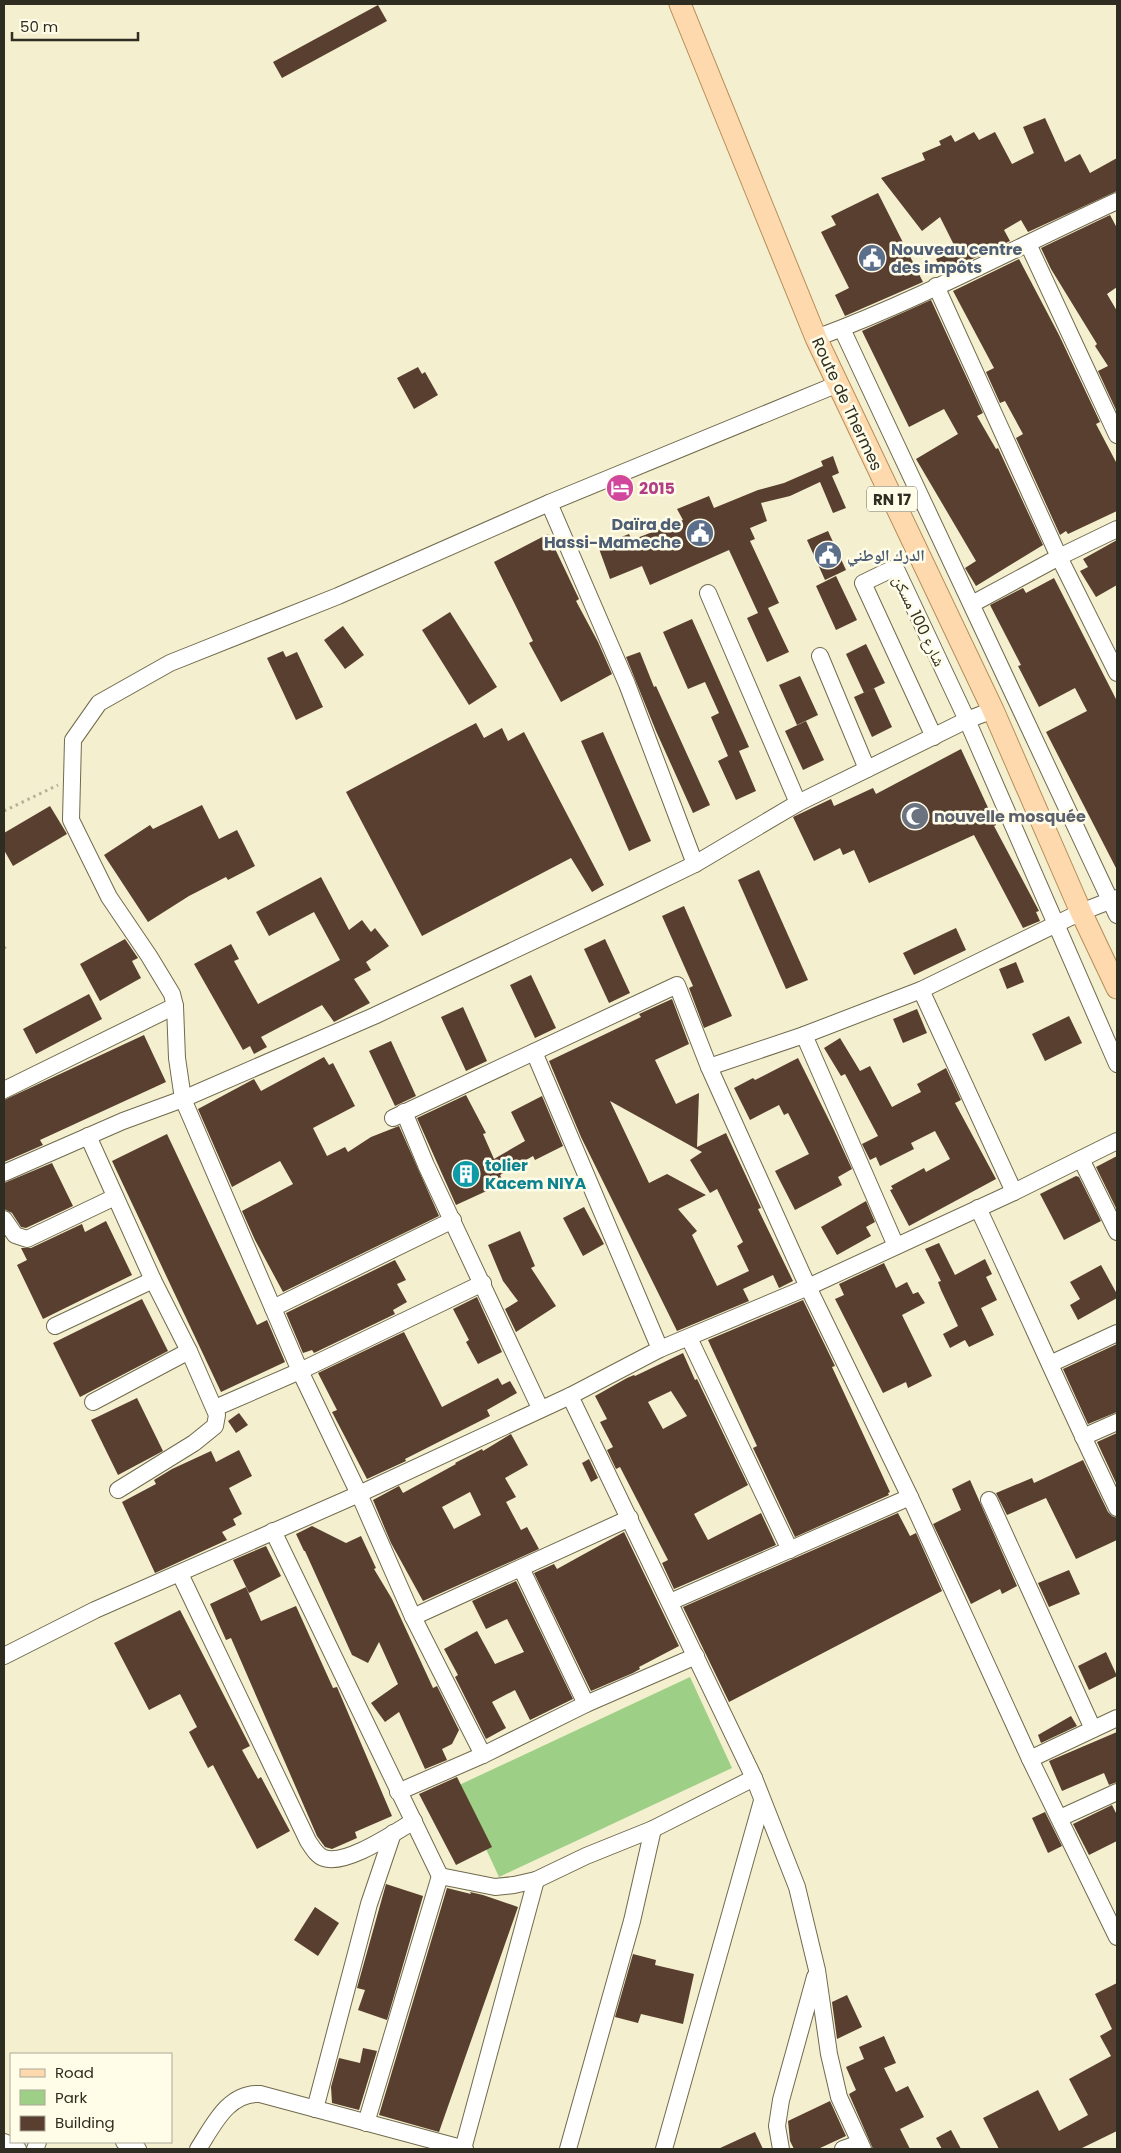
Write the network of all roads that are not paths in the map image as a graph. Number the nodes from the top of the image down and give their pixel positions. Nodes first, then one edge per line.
1 (680, 4) edge
2 (1117, 203) edge
3 (1028, 244) junction
4 (936, 286) junction
5 (842, 329) junction
6 (816, 338) junction
7 (838, 384) junction
8 (1113, 412) edge
9 (1117, 435) edge
10 (549, 503) junction
11 (1117, 529) edge
12 (1060, 556) junction
13 (708, 593) dead end
14 (972, 604) junction
15 (820, 656) dead end
16 (1117, 673) edge
17 (992, 710) junction
18 (967, 720) junction
19 (934, 737) junction
20 (866, 769) junction
21 (798, 803) junction
22 (695, 864) junction
23 (1115, 904) edge
24 (1081, 912) junction
25 (1055, 924) junction
26 (1117, 988) edge
27 (921, 990) junction
28 (175, 1006) junction
29 (804, 1035) junction
30 (534, 1052) junction
31 (1117, 1064) edge
32 (709, 1067) junction
33 (4, 1090) edge
34 (184, 1099) junction
35 (88, 1136) junction
36 (1117, 1141) edge
37 (1081, 1159) junction
38 (4, 1173) edge
39 (1014, 1192) junction
40 (115, 1197) junction
41 (978, 1208) junction
42 (4, 1219) edge
43 (453, 1220) junction
44 (1117, 1232) edge
45 (896, 1246) junction
46 (153, 1280) junction
47 (483, 1284) junction
48 (808, 1287) junction
49 (273, 1308) junction
50 (54, 1326) dead end
51 (1117, 1333) edge
52 (688, 1338) junction
53 (660, 1349) junction
54 (189, 1351) junction
55 (1050, 1364) junction
56 (300, 1371) junction
57 (570, 1396) junction
58 (93, 1402) dead end
59 (215, 1408) junction
60 (540, 1408) junction
61 (1117, 1422) edge
62 (1082, 1437) junction
63 (118, 1490) dead end
64 (359, 1494) junction
65 (910, 1498) junction
66 (990, 1500) dead end
67 (1117, 1508) edge
68 (630, 1518) junction
69 (273, 1531) junction
70 (790, 1550) junction
71 (520, 1568) junction
72 (180, 1574) junction
73 (670, 1602) junction
74 (413, 1617) junction
75 (4, 1656) edge
76 (696, 1656) junction
77 (586, 1704) junction
78 (1117, 1718) edge
79 (1093, 1729) junction
80 (483, 1755) junction
81 (1030, 1759) junction
82 (754, 1778) junction
83 (398, 1792) junction
84 (1117, 1792) edge
85 (762, 1801) junction
86 (1060, 1818) junction
87 (414, 1821) junction
88 (654, 1829) junction
89 (393, 1833) junction
90 (440, 1876) junction
91 (536, 1880) junction
92 (1117, 1937) edge
93 (817, 1970) junction
94 (315, 2109) junction
95 (366, 2123) junction
96 (4, 2142) edge
97 (126, 2143) edge
98 (862, 2146) edge
99 (18, 2149) edge
100 (138, 2149) edge
101 (198, 2149) edge
102 (463, 2149) edge
103 (568, 2149) edge
104 (664, 2149) edge
105 (781, 2149) edge
106 (843, 2149) edge

1 - 6 main road, Route de Thermes / RN 17
2 - 3 street
3 - 4 street
3 - 8 street
4 - 5 street
4 - 12 street
5 - 6 street
5 - 14 street
6 - 7 main road, Route de Thermes / RN 17
7 - 10 street
7 - 17 main road, Route de Thermes / RN 17
8 - 9 street
10 - 22 street
10 - 28 street
11 - 12 street
12 - 14 street
12 - 16 street
13 - 21 street
14 - 23 street
15 - 20 street
17 - 18 street
17 - 24 main road, Route de Thermes / RN 17
18 - 19 street
18 - 19 street, شارع 100 مسكن
18 - 25 street
19 - 20 street
20 - 21 street
21 - 22 street
22 - 34 street
23 - 24 street
24 - 25 street
24 - 26 main road, Route de Thermes / RN 17
25 - 27 street
25 - 31 street
27 - 29 street
27 - 39 street
28 - 33 street
28 - 34 street
29 - 32 street
29 - 45 street
30 - 32 street
30 - 43 street
30 - 53 street
32 - 48 street
34 - 35 street
34 - 49 street
35 - 38 street
35 - 40 street
36 - 37 street
37 - 39 street
37 - 44 street
39 - 41 street
40 - 42 street
40 - 46 street
41 - 45 street
41 - 55 street
43 - 47 street
43 - 49 street
45 - 48 street
46 - 50 street
46 - 54 street
47 - 56 street
47 - 60 street
48 - 52 street
48 - 65 street
49 - 56 street
51 - 55 street
52 - 53 street
52 - 70 street
53 - 57 street
54 - 58 street
54 - 59 street
55 - 62 street
56 - 59 street
56 - 64 street
57 - 60 street
57 - 68 street
59 - 63 street
60 - 64 street
61 - 62 street
62 - 67 street
64 - 69 street
64 - 74 street
65 - 70 street
65 - 81 street
66 - 79 street
68 - 71 street
68 - 73 street
69 - 72 street
69 - 83 street
70 - 73 street
71 - 74 street
71 - 77 street
72 - 75 street
72 - 89 street
73 - 76 street
74 - 80 street
76 - 77 street
76 - 82 street
77 - 80 street
78 - 79 street
79 - 81 street
80 - 83 street
81 - 86 street
82 - 85 street
82 - 88 street
83 - 87 street
84 - 86 street
85 - 93 street
85 - 104 street
86 - 92 street
87 - 89 street
87 - 90 street
88 - 91 street
88 - 103 street
89 - 94 street
90 - 91 street
90 - 95 street
91 - 102 street
93 - 98 street
93 - 105 street
94 - 95 street
94 - 101 street
95 - 102 street
96 - 99 street
97 - 100 street
98 - 106 street

